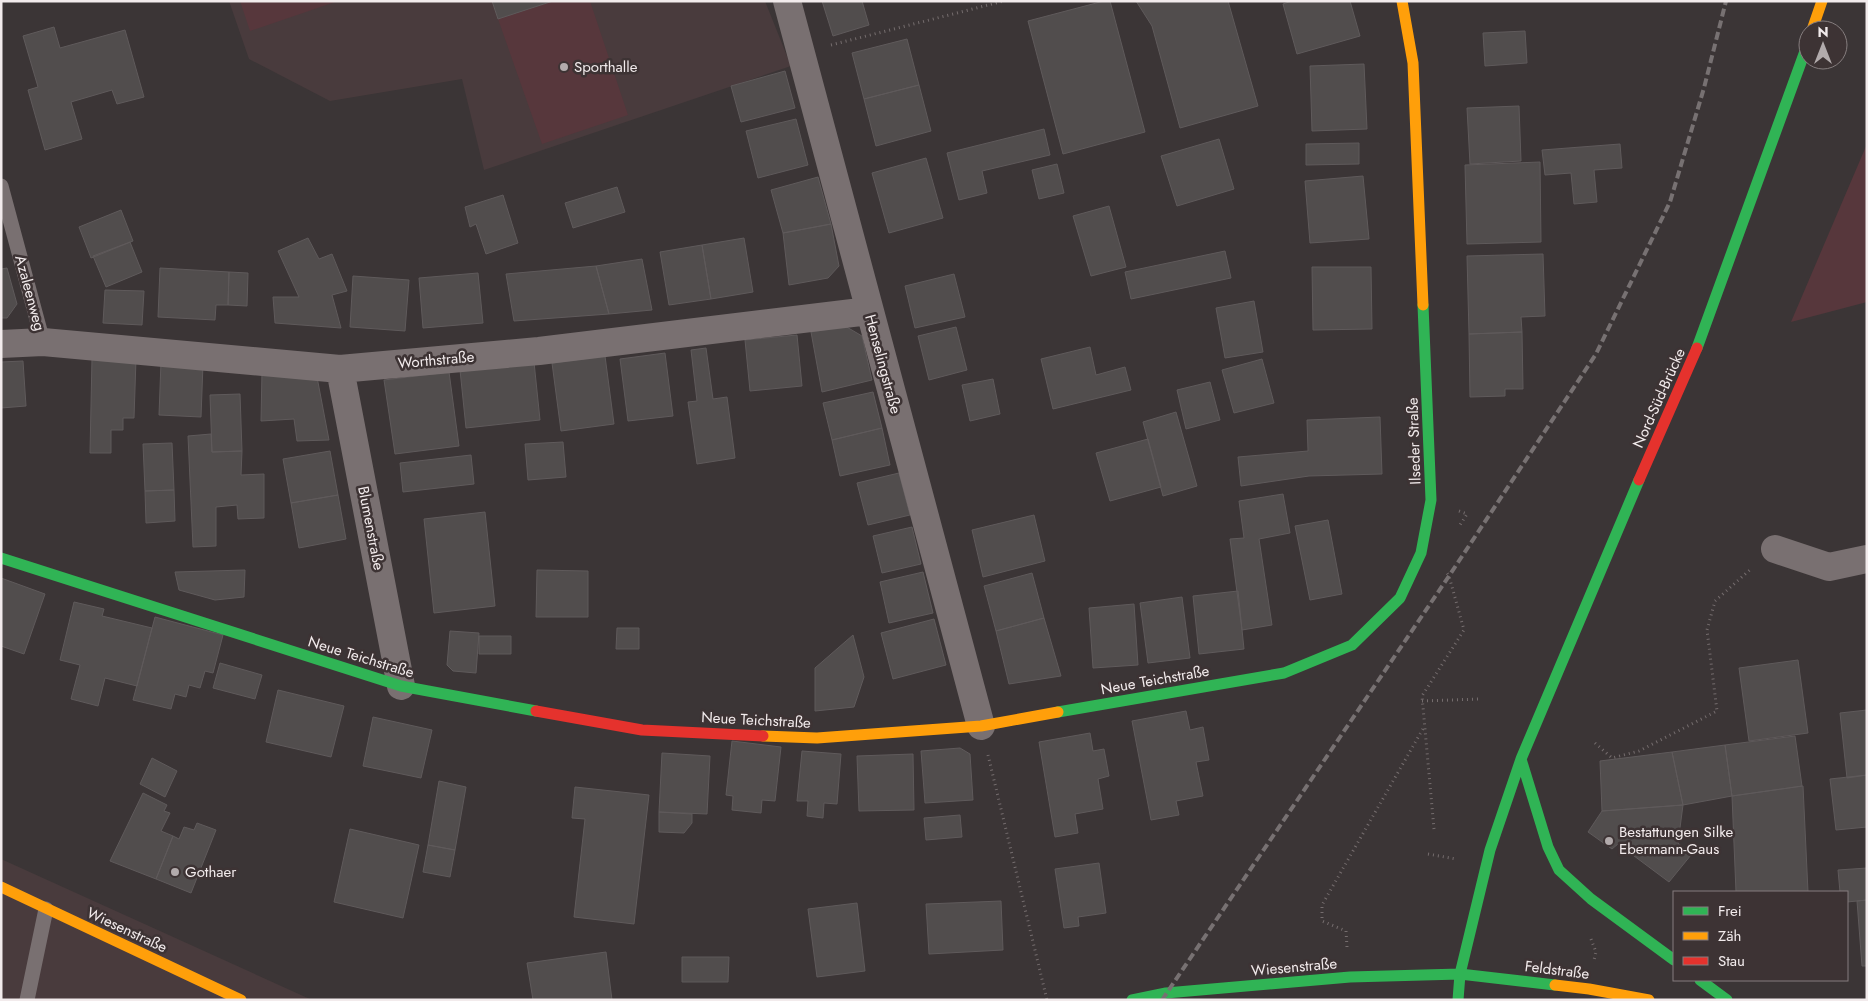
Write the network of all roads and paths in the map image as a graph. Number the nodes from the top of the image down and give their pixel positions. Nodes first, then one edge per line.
1 (787, 1) edge
2 (1004, 1) edge
3 (1402, 1) edge
4 (1822, 1) edge
5 (1815, 20) edge
6 (801, 52) junction
7 (1798, 70) edge
8 (1, 186) edge
9 (869, 311) junction
10 (43, 342) junction
11 (1, 344) edge
12 (340, 369) junction
13 (1431, 500) junction
14 (1457, 530) dead end
15 (1775, 548) joint
16 (1, 558) edge
17 (1867, 559) edge
18 (1443, 569) dead end
19 (401, 686) junction
20 (1480, 699) dead end
21 (1422, 701) junction
22 (981, 726) junction
23 (1424, 727) junction
24 (1594, 743) dead end
25 (1521, 759) junction
26 (1434, 829) dead end
27 (1, 887) edge
28 (46, 909) junction
29 (1346, 931) dead end
30 (1673, 959) edge
31 (1460, 974) junction
32 (1701, 981) edge
33 (27, 1000) edge
34 (241, 1000) edge
35 (1047, 1000) edge
36 (1132, 1000) edge
37 (1458, 1000) edge
38 (1649, 1000) edge
39 (1727, 1000) edge

1 - 6 street, Henselingstraße
2 - 6 path
3 - 13 street, Ilseder Straße
4 - 5 street
6 - 9 street, Henselingstraße
7 - 25 street, Nord-Süd-Brücke
8 - 10 lane, Azaleenweg
9 - 12 street, Worthstraße
9 - 22 street, Henselingstraße
10 - 11 street, Worthstraße
10 - 12 street, Worthstraße
12 - 19 street, Blumenstraße
13 - 14 path, Ilseder Straße
13 - 22 street, Neue Teichstraße
15 - 17 street
15 - 24 path
16 - 19 street, Neue Teichstraße
18 - 21 path
19 - 22 street, Neue Teichstraße
20 - 21 path
21 - 23 path
22 - 35 path
23 - 26 path
23 - 29 path
25 - 30 street
25 - 31 street, Nord-Süd-Brücke
27 - 28 street, Wiesenstraße
28 - 33 lane
28 - 34 street, Wiesenstraße
31 - 36 street, Wiesenstraße
31 - 37 street
31 - 38 street, Feldstraße
32 - 39 street

